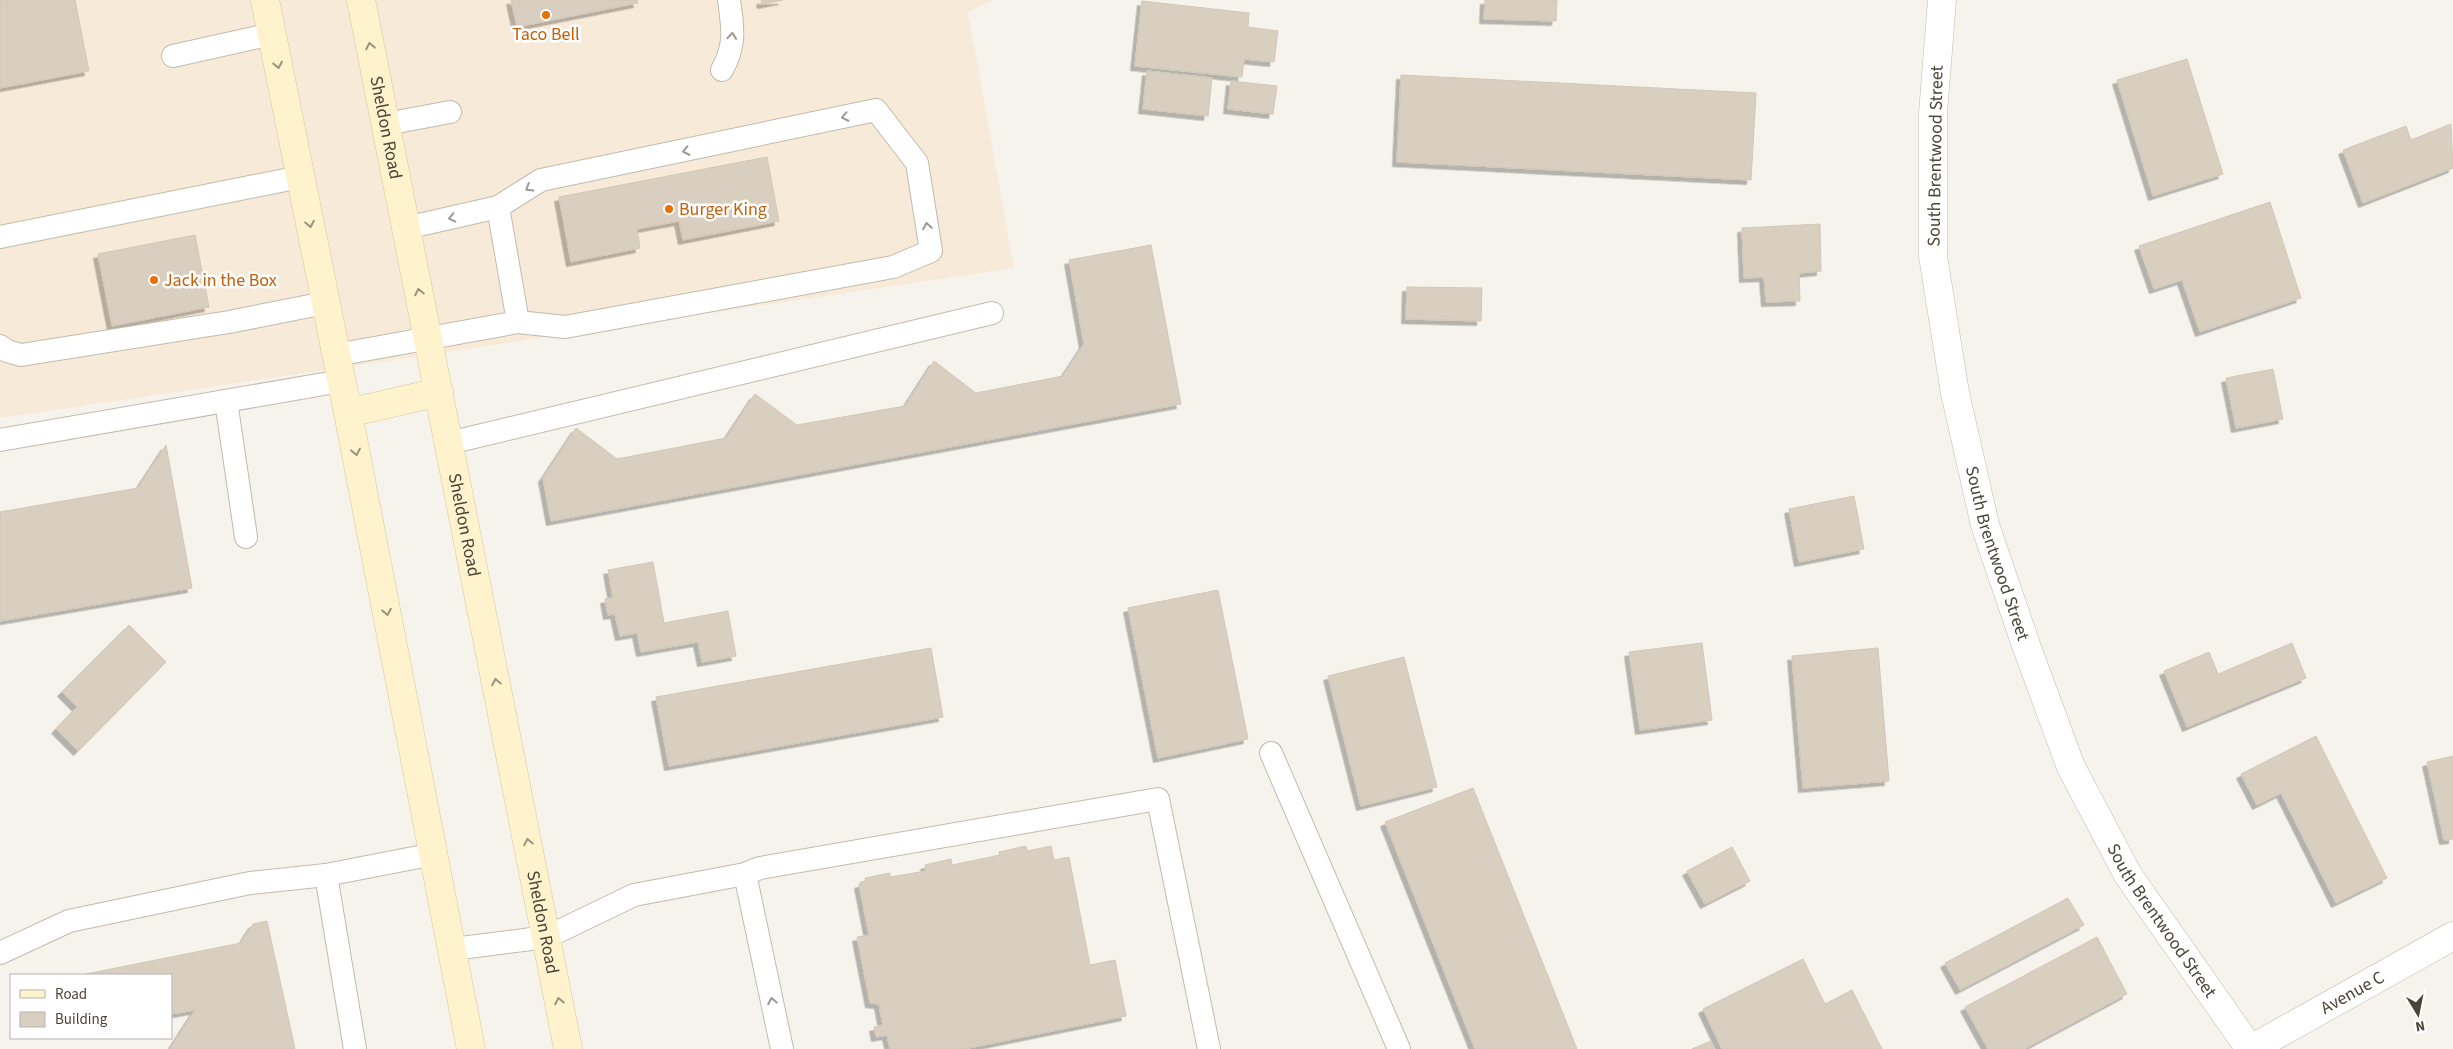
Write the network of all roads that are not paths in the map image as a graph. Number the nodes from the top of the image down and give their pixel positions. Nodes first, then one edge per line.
1 (265, 0) edge
2 (361, 0) edge
3 (729, 0) edge
4 (1942, 0) edge
5 (272, 34) junction
6 (173, 56) dead end
7 (722, 70) dead end
8 (450, 112) dead end
9 (386, 124) junction
10 (300, 177) junction
11 (498, 207) junction
12 (406, 228) junction
13 (0, 237) edge
14 (325, 303) junction
15 (992, 314) dead end
16 (518, 322) junction
17 (428, 340) junction
18 (0, 346) edge
19 (339, 368) junction
20 (439, 392) junction
21 (226, 401) junction
22 (348, 412) junction
23 (0, 440) edge
24 (449, 443) junction
25 (246, 537) dead end
26 (1271, 753) dead end
27 (434, 854) junction
28 (745, 874) junction
29 (326, 876) junction
30 (2453, 936) edge
31 (547, 937) junction
32 (453, 949) junction
33 (0, 953) edge
34 (355, 1049) edge
35 (471, 1049) edge
36 (568, 1049) edge
37 (782, 1049) edge
38 (1209, 1049) edge
39 (1399, 1049) edge
40 (2251, 1049) edge

1 - 5 main road
9 -> 2 main road, Sheldon Road
7 -> 3 lane
4 - 40 street, South Brentwood Street
5 - 6 lane
5 -> 10 main road
8 - 9 lane
9 - 12 main road, Sheldon Road
10 - 13 lane
10 -> 14 main road
11 -> 12 lane
11 - 16 lane
16 -> 11 lane
17 -> 12 main road, Sheldon Road
14 - 18 lane
14 - 19 main road
15 - 24 lane
16 - 17 lane
17 - 19 lane
17 - 20 main road, Sheldon Road
19 - 21 lane
19 - 22 main road
20 - 22 main road
20 - 24 main road, Sheldon Road
21 - 23 lane
21 - 25 lane
22 -> 27 main road
31 -> 24 main road, Sheldon Road
26 - 39 lane
27 - 29 lane
27 - 32 main road
28 - 31 lane
37 -> 28 lane
28 - 38 lane
29 - 33 lane
29 - 34 lane
30 - 40 street, Avenue C
31 - 32 lane
36 -> 31 main road, Sheldon Road
32 - 35 main road

